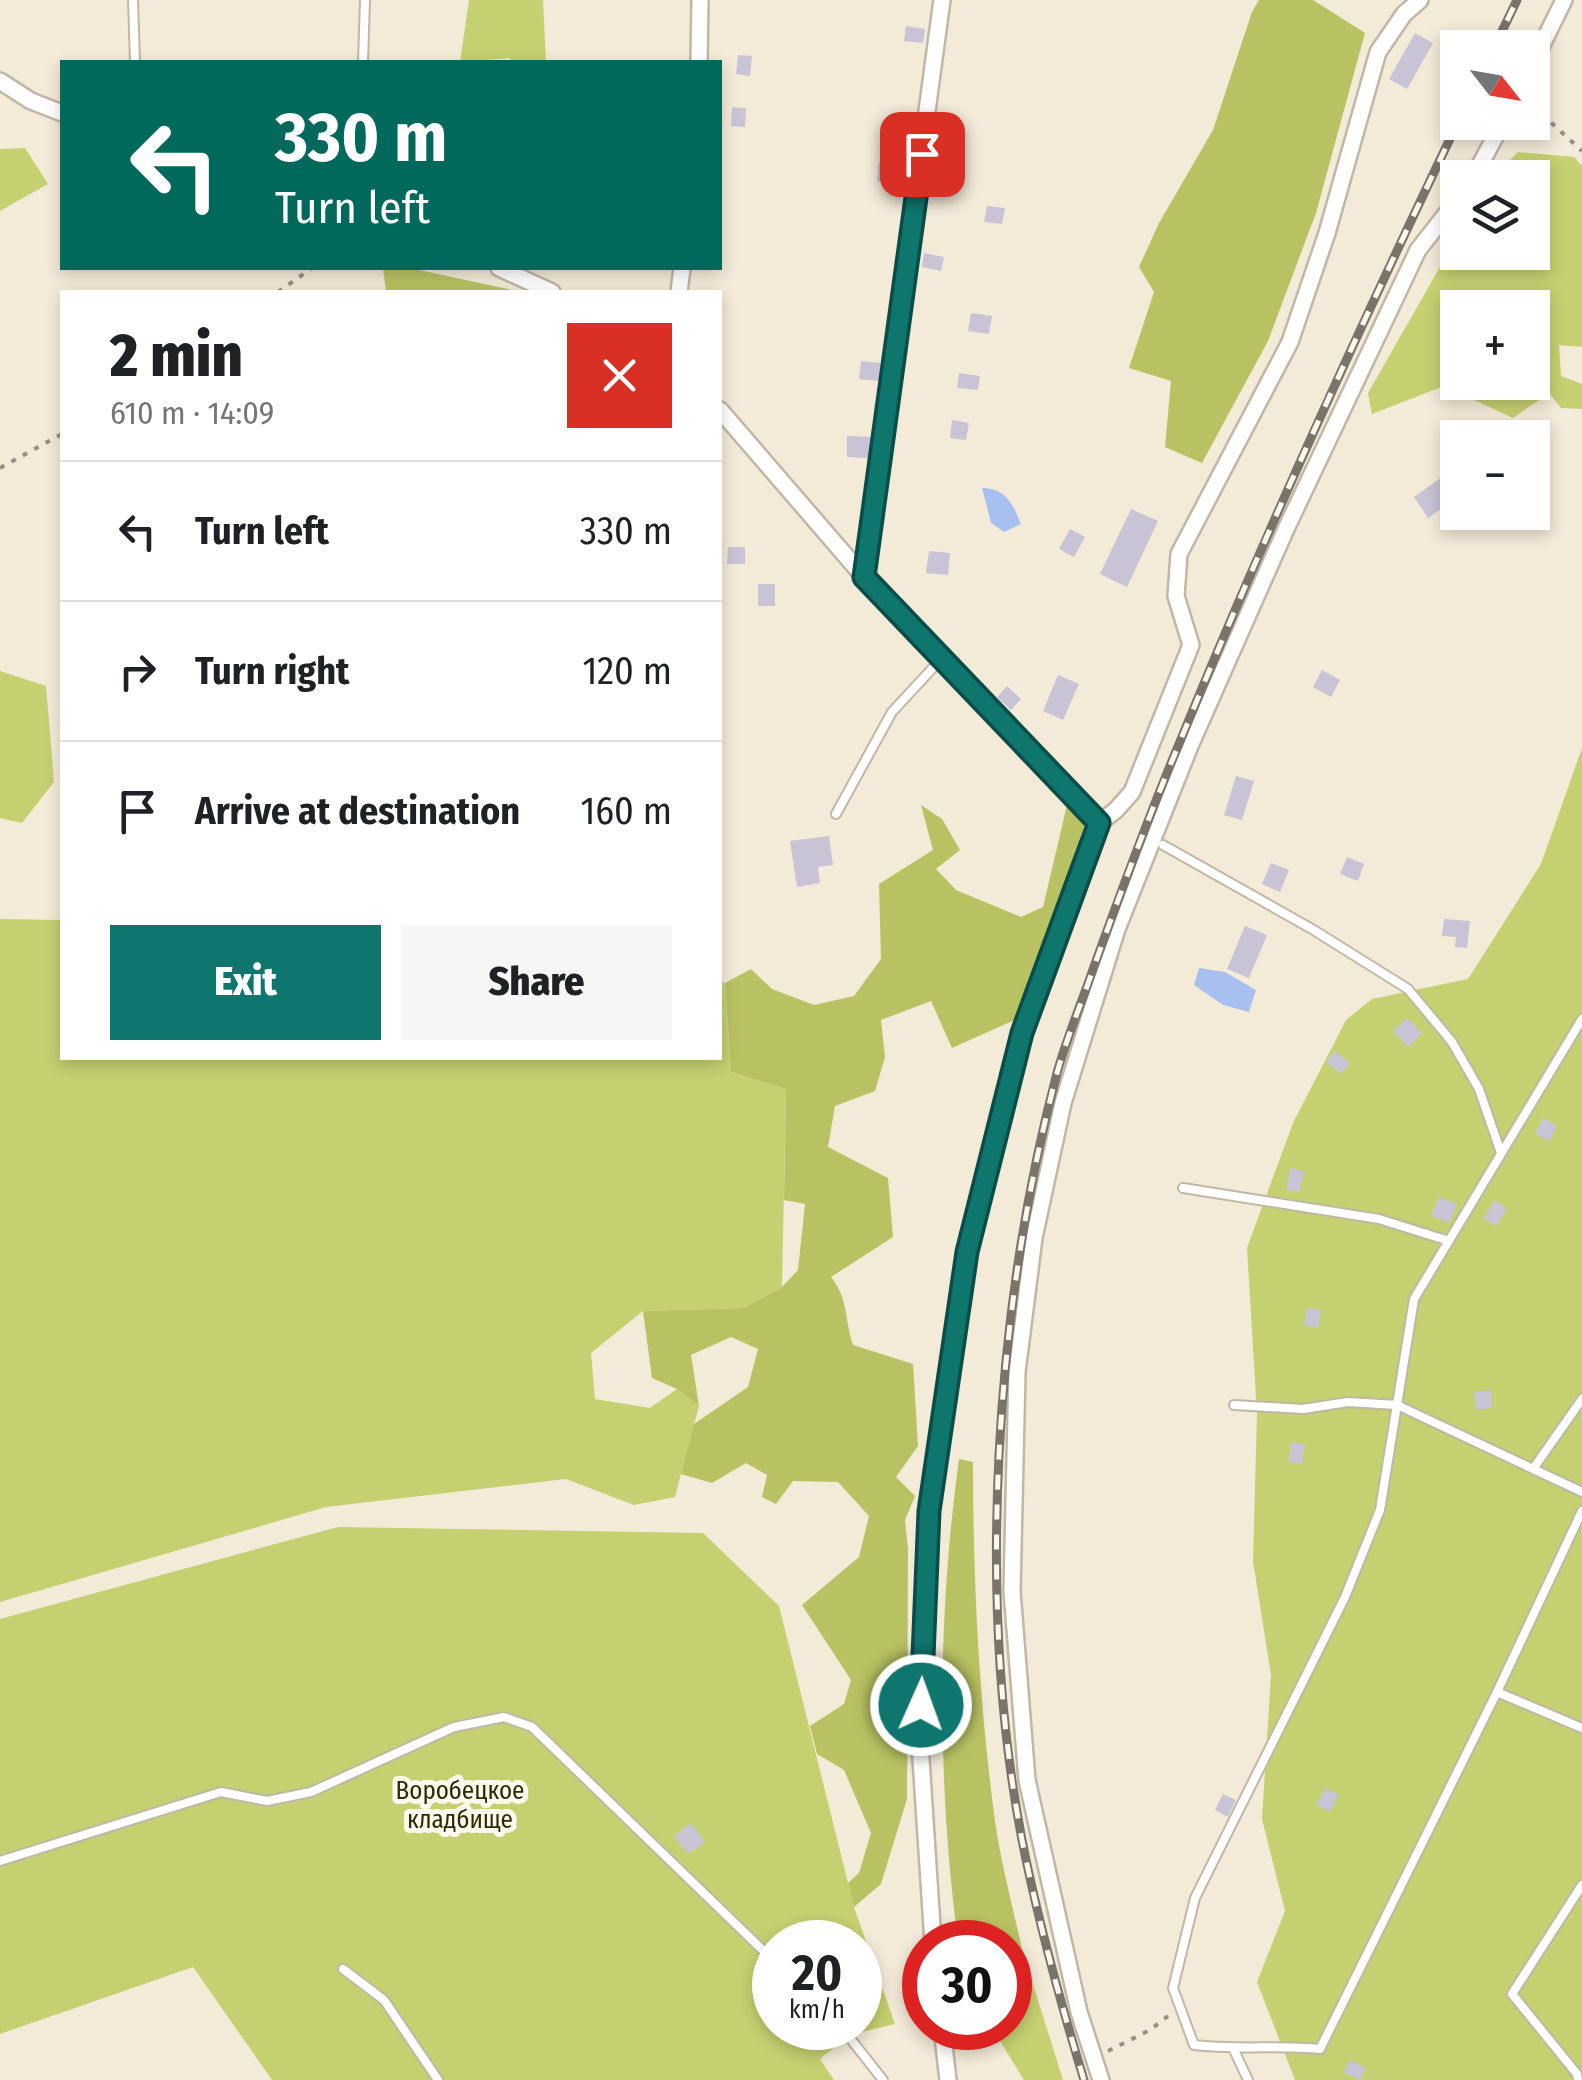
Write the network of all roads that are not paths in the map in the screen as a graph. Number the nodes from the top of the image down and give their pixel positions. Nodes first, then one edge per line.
1 (133, 0) edge
2 (365, 0) edge
3 (700, 0) edge
4 (942, 0) edge
5 (1420, 0) edge
6 (1564, 0) edge
7 (1549, 30) edge
8 (135, 60) edge
9 (363, 60) edge
10 (699, 60) edge
11 (0, 82) edge
12 (60, 113) edge
13 (1440, 222) edge
14 (503, 270) edge
15 (548, 290) edge
16 (722, 412) edge
17 (864, 577) junction
18 (942, 658) junction
19 (836, 814) dead end
20 (1099, 823) junction
21 (1163, 845) dead end
22 (1582, 1019) edge
23 (1502, 1153) junction
24 (1183, 1188) dead end
25 (1449, 1241) junction
26 (1582, 1399) edge
27 (1234, 1405) dead end
28 (1398, 1405) junction
29 (1533, 1469) junction
30 (1582, 1492) edge
31 (1582, 1511) edge
32 (1496, 1692) junction
33 (1582, 1728) edge
34 (0, 1861) edge
35 (1582, 1885) edge
36 (932, 1920) edge
37 (752, 1940) edge
38 (344, 1969) dead end
39 (859, 2050) edge
40 (945, 2050) edge
41 (1234, 2050) junction
42 (1100, 2076) edge
43 (438, 2080) edge
44 (883, 2080) edge
45 (948, 2080) edge
46 (1248, 2080) edge
47 (1578, 2080) edge

1 - 8 lane
2 - 9 lane
3 - 10 street
4 - 17 street
5 - 20 street
6 - 7 street
11 - 12 street
13 - 42 street
14 - 15 street
16 - 17 street
17 - 18 street
18 - 19 lane
18 - 20 street
20 - 36 street
21 - 23 lane
22 - 23 lane
23 - 25 lane
24 - 25 lane
25 - 28 lane
26 - 29 lane
27 - 28 lane
28 - 29 lane
28 - 41 lane
29 - 30 lane
31 - 32 lane
32 - 33 lane
32 - 41 lane
34 - 37 lane
35 - 47 lane
38 - 43 lane
39 - 44 lane
40 - 45 street
41 - 46 lane

